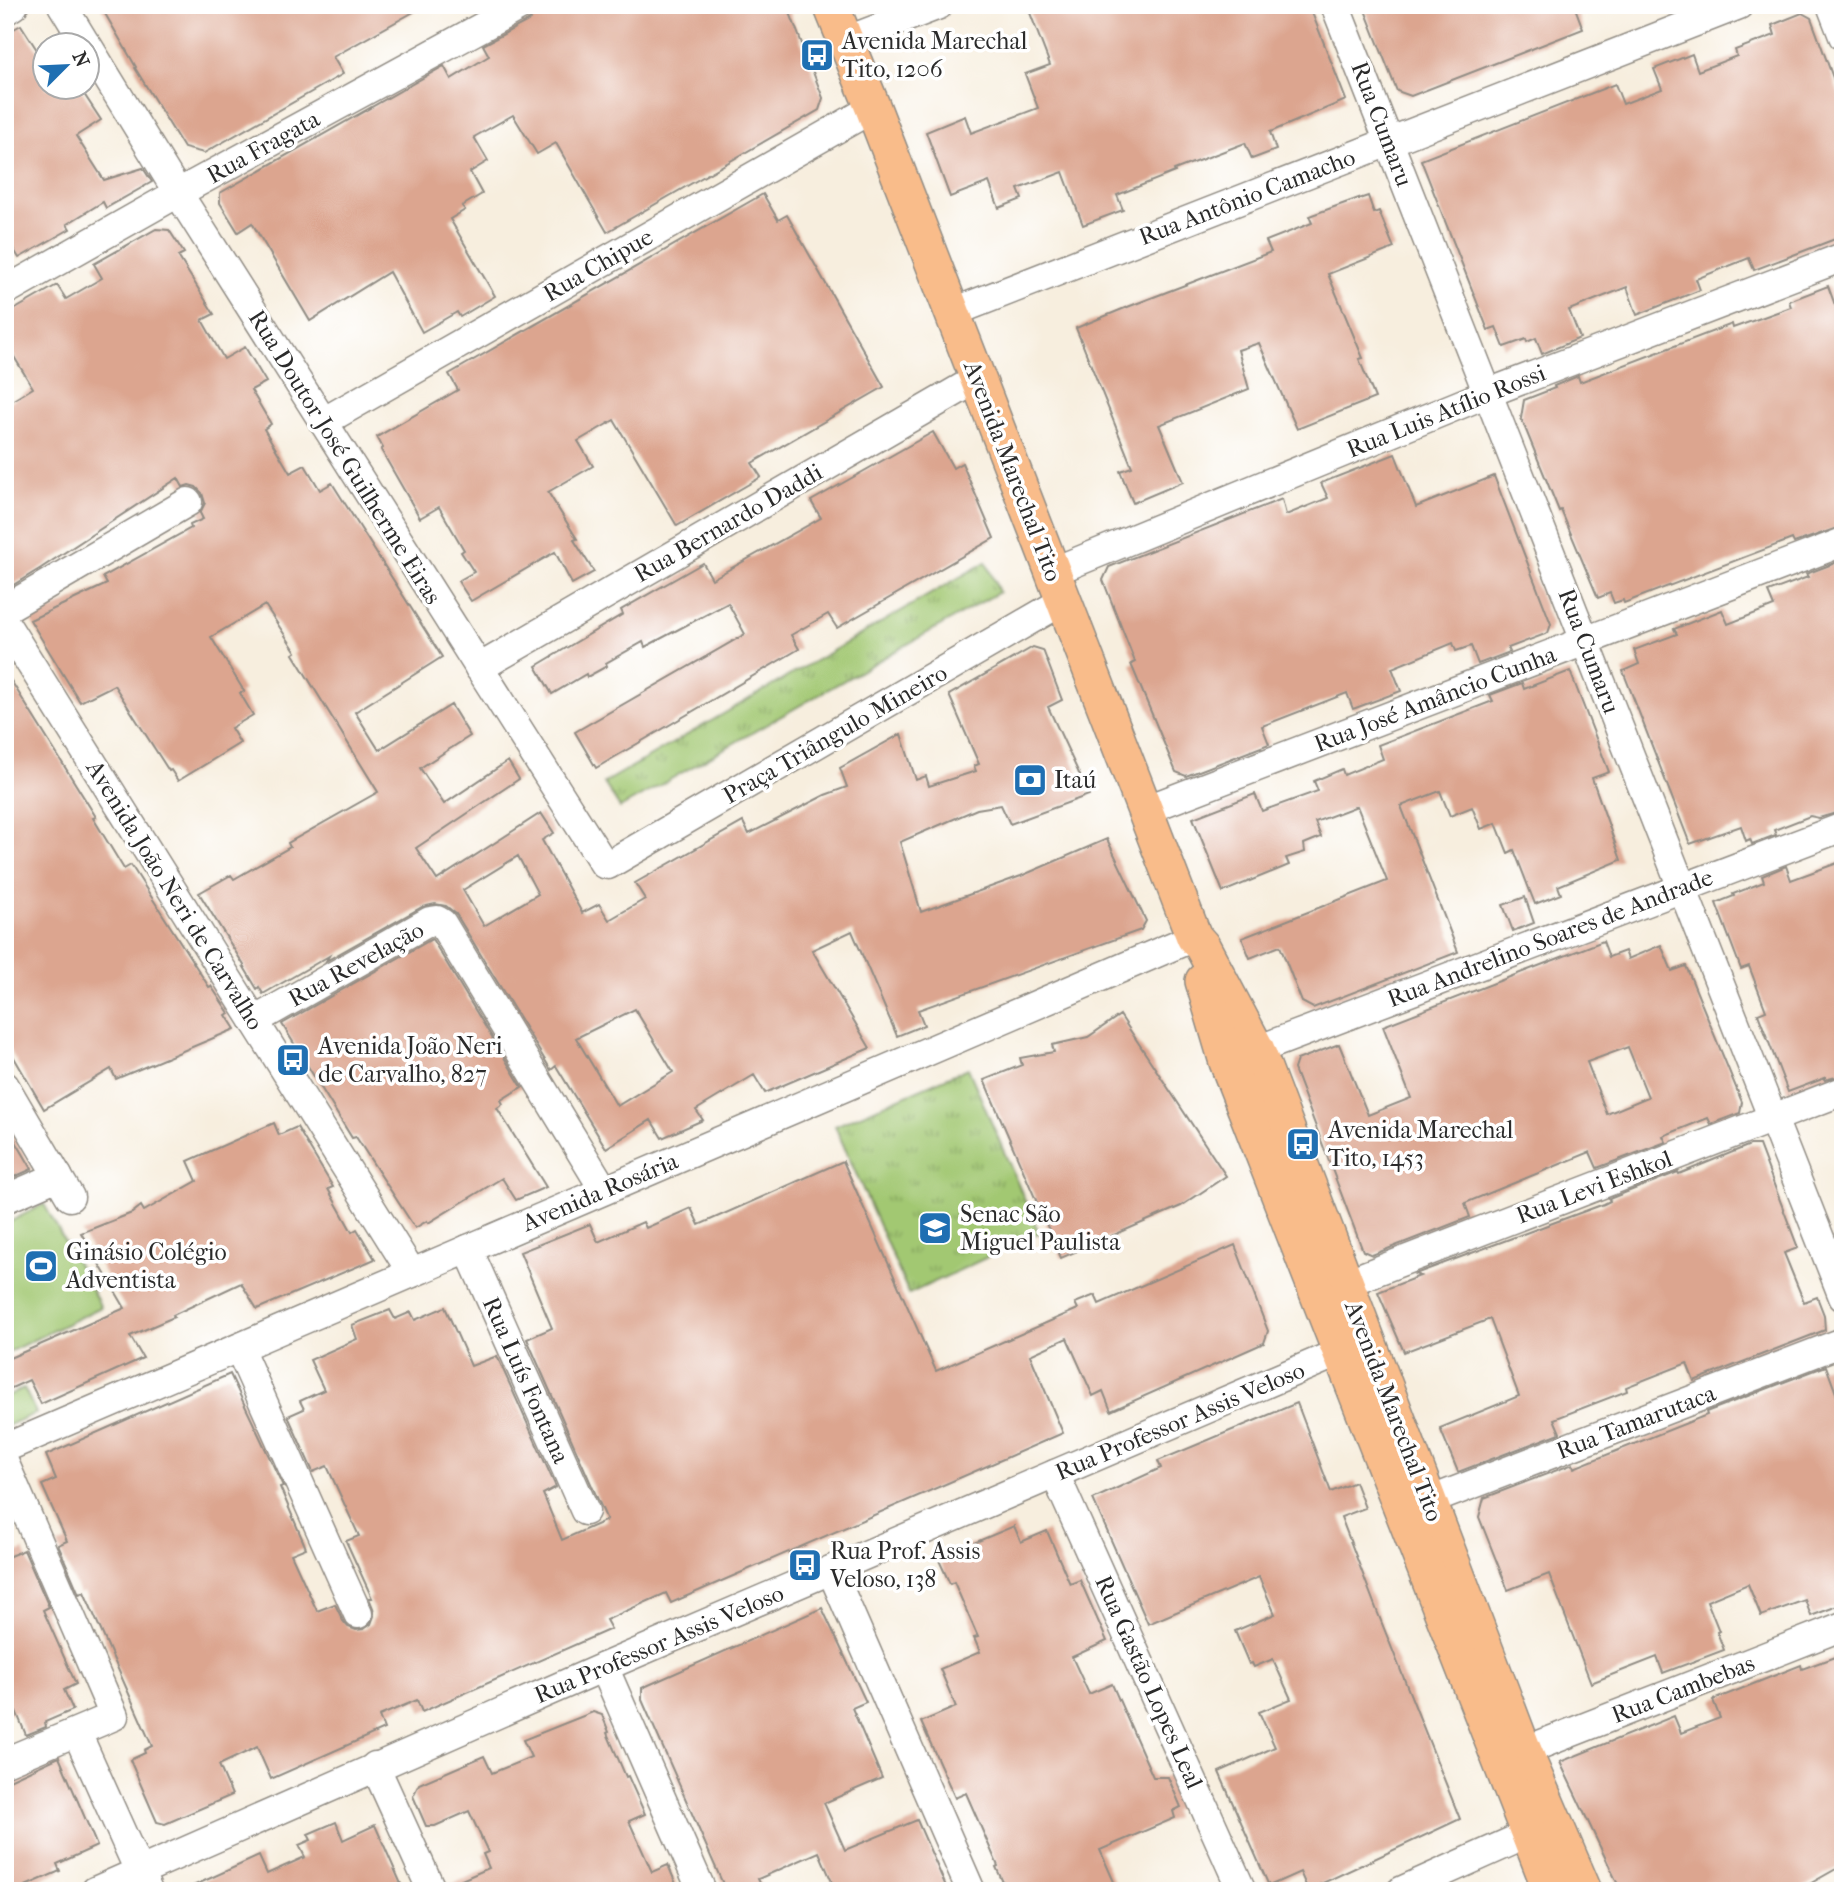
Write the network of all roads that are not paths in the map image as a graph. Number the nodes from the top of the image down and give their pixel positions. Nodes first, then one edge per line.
1 (15, 5) edge
2 (62, 5) edge
3 (522, 5) edge
4 (831, 5) edge
5 (939, 5) edge
6 (1335, 5) edge
7 (1739, 5) edge
8 (1831, 5) edge
9 (5, 10) edge
10 (78, 32) edge
11 (1843, 36) edge
12 (845, 41) junction
13 (102, 70) edge
14 (873, 108) junction
15 (1388, 141) junction
16 (178, 193) junction
17 (1843, 257) edge
18 (5, 291) edge
19 (951, 313) junction
20 (977, 379) junction
21 (1488, 393) junction
22 (323, 422) junction
23 (188, 502) dead end
24 (1843, 542) edge
25 (1058, 587) junction
26 (5, 609) edge
27 (5, 623) edge
28 (1585, 641) junction
29 (479, 668) junction
30 (1144, 810) junction
31 (1843, 827) edge
32 (605, 865) joint
33 (1681, 888) junction
34 (1194, 937) junction
35 (254, 1021) junction
36 (1257, 1050) junction
37 (5, 1086) edge
38 (1843, 1091) edge
39 (1772, 1118) junction
40 (604, 1190) junction
41 (5, 1199) edge
42 (468, 1249) junction
43 (412, 1273) junction
44 (1346, 1283) junction
45 (1843, 1297) edge
46 (1843, 1342) edge
47 (239, 1348) junction
48 (1340, 1352) junction
49 (1399, 1422) junction
50 (5, 1448) edge
51 (5, 1464) edge
52 (1055, 1474) junction
53 (1429, 1501) junction
54 (585, 1511) dead end
55 (831, 1570) junction
56 (358, 1614) dead end
57 (1843, 1626) edge
58 (604, 1667) junction
59 (77, 1733) junction
60 (1524, 1751) junction
61 (5, 1762) edge
62 (375, 1766) junction
63 (1541, 1829) junction
64 (143, 1881) edge
65 (1432, 1884) edge
66 (95, 1891) edge
67 (432, 1891) edge
68 (702, 1891) edge
69 (971, 1891) edge
70 (1242, 1891) edge
71 (1401, 1891) edge
72 (1551, 1891) edge
73 (1584, 1891) edge

1 - 9 street
2 - 10 street, Rua Doutor José Guilherme Eiras
3 - 16 street, Rua Fragata
4 - 12 main road, Avenida Marechal Tito
5 - 12 street
6 - 15 street, Rua Cumaru
7 - 15 street, Rua Antônio Camacho
8 - 11 street
12 - 14 main road, Avenida Marechal Tito
13 - 16 street, Rua Doutor José Guilherme Eiras
14 - 19 main road, Avenida Marechal Tito
14 - 22 street, Rua Chipue
15 - 19 street, Rua Antônio Camacho
15 - 21 street, Rua Cumaru
16 - 18 street, Rua Fragata
16 - 22 street, Rua Doutor José Guilherme Eiras
17 - 21 street, Rua Luis Atílio Rossi
19 - 20 main road, Avenida Marechal Tito
20 - 25 main road, Avenida Marechal Tito
20 - 29 street, Rua Bernardo Daddi
21 - 25 street, Rua Luis Atílio Rossi
21 - 28 street, Rua Cumaru
22 - 29 street, Rua Doutor José Guilherme Eiras
23 - 26 street
24 - 28 street, Rua José Amâncio Cunha
25 - 30 main road, Avenida Marechal Tito
25 - 32 street, Praça Triângulo Mineiro
27 - 35 street, Avenida João Neri de Carvalho
28 - 30 street, Rua José Amâncio Cunha
28 - 33 street, Rua Cumaru
29 - 32 street, Rua Doutor José Guilherme Eiras
30 - 34 main road, Avenida Marechal Tito
31 - 33 street, Rua Andrelino Soares de Andrade
33 - 36 street, Rua Andrelino Soares de Andrade
33 - 39 street, Rua Cumaru
34 - 36 main road
34 - 40 street, Avenida Rosária
34 - 48 main road, Avenida Marechal Tito
35 - 40 street, Rua Revelação
35 - 43 street, Avenida João Neri de Carvalho
36 - 44 main road, Avenida Marechal Tito
37 - 41 street
38 - 39 street, Rua Levi Eshkol
39 - 44 street, Rua Levi Eshkol
39 - 45 street, Rua Cumaru
40 - 42 street, Avenida Rosária
42 - 43 street, Avenida Rosária
42 - 54 street, Rua Luís Fontana
43 - 47 street, Avenida Rosária
44 - 49 main road, Avenida Marechal Tito
46 - 53 street, Rua Tamarutaca
47 - 50 street, Avenida Rosária
47 - 56 street
48 - 49 main road
48 - 52 street, Rua Professor Assis Veloso
48 - 63 main road, Avenida Marechal Tito
49 - 53 main road, Avenida Marechal Tito
51 - 59 street
52 - 55 street, Rua Professor Assis Veloso
52 - 70 street, Rua Gastão Lopes Leal
53 - 60 main road, Avenida Marechal Tito
55 - 58 street, Rua Professor Assis Veloso
55 - 69 street
57 - 60 street, Rua Cambebas
58 - 62 street, Rua Professor Assis Veloso
58 - 68 street
59 - 61 street
59 - 64 street
60 - 63 main road, Avenida Marechal Tito
62 - 64 street, Rua Professor Assis Veloso
62 - 67 street
63 - 65 street
63 - 72 main road, Avenida Marechal Tito
63 - 73 main road, Avenida Marechal Tito
64 - 66 street, Rua Professor Assis Veloso
65 - 71 street

